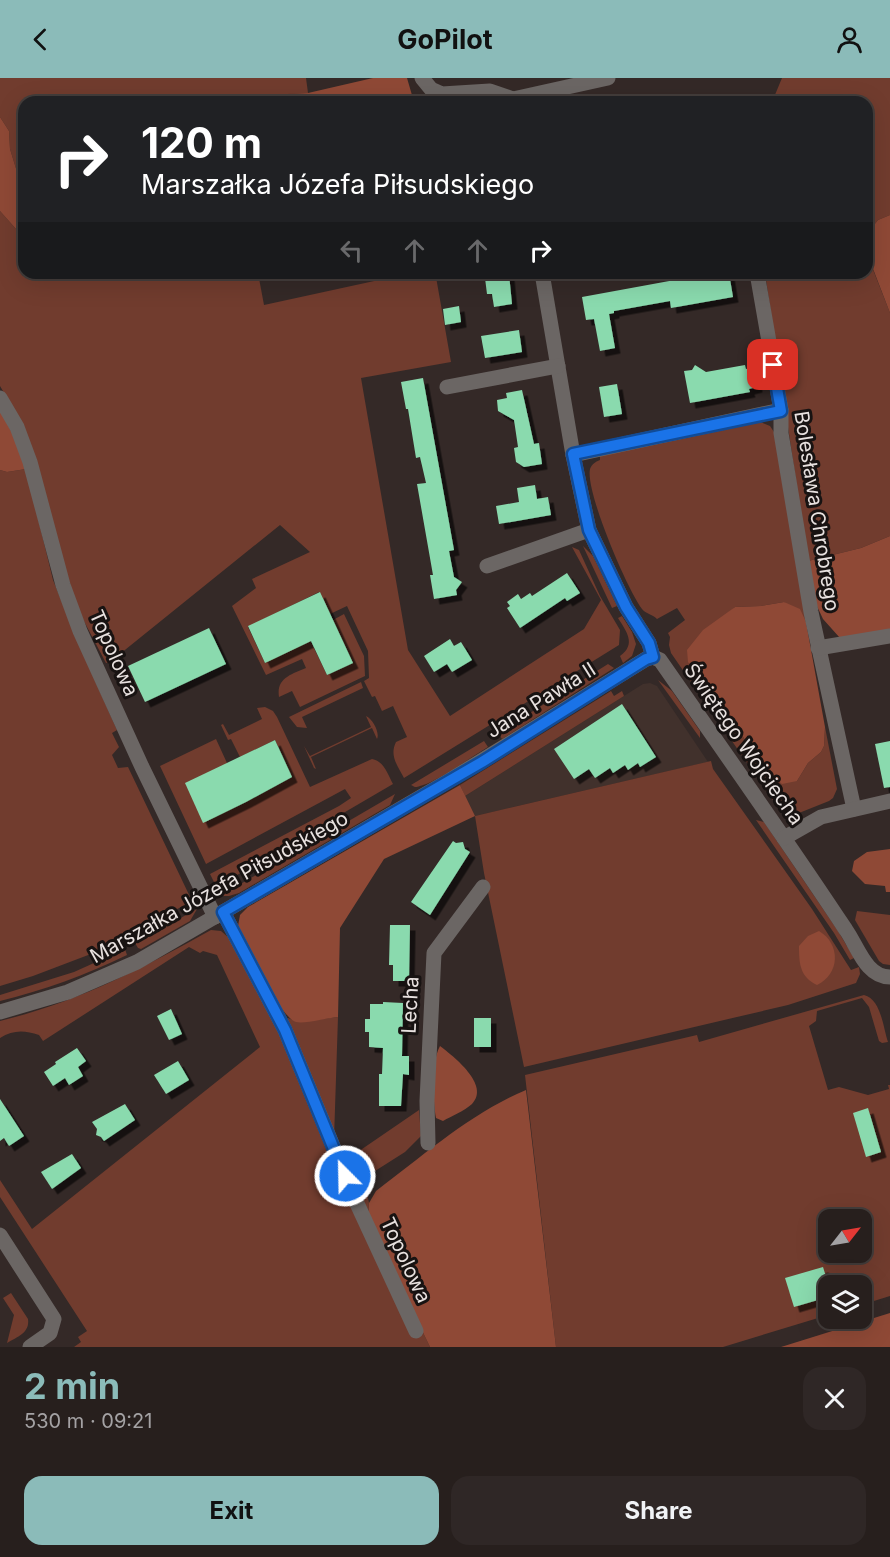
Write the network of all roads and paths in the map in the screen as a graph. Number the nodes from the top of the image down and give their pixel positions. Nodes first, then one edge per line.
1 (422, 78) edge
2 (599, 79) edge
3 (502, 96) edge
4 (533, 96) edge
5 (543, 279) edge
6 (758, 279) edge
7 (558, 366) junction
8 (447, 387) dead end
9 (0, 398) edge
10 (781, 411) junction
11 (573, 454) junction
12 (589, 530) junction
13 (487, 566) dead end
14 (890, 636) edge
15 (818, 648) junction
16 (653, 657) junction
17 (450, 780) joint
18 (890, 801) edge
19 (854, 809) junction
20 (784, 838) junction
21 (483, 887) dead end
22 (219, 914) junction
23 (884, 976) edge
24 (0, 1012) edge
25 (428, 1143) dead end
26 (0, 1235) edge
27 (416, 1331) dead end
28 (30, 1347) edge

1 - 3 street
2 - 4 street
5 - 7 street, Świętego Wojciecha
6 - 10 street, Bolesława Chrobrego
7 - 8 street
7 - 11 street, Świętego Wojciecha
9 - 22 street, Topolowa
10 - 11 street
10 - 15 street, Bolesława Chrobrego
11 - 12 street, Świętego Wojciecha
12 - 13 street
12 - 16 street, Świętego Wojciecha
14 - 15 street
15 - 19 street, Bolesława Chrobrego
16 - 17 street, Jana Pawła II
16 - 20 street, Świętego Wojciecha
17 - 22 street, Marszałka Józefa Piłsudskiego
18 - 19 street
19 - 20 street
20 - 23 street, Świętego Wojciecha
21 - 25 street, Lecha
22 - 24 street, Marszałka Józefa Piłsudskiego
22 - 27 street, Topolowa
26 - 28 street

